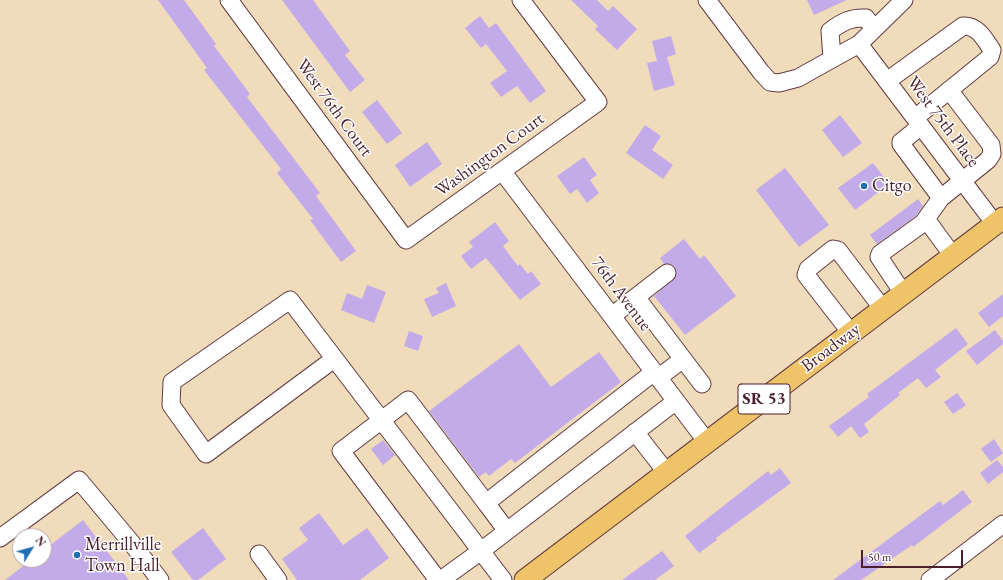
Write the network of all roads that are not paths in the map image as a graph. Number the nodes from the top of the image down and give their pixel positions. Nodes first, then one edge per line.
1 (230, 0) edge
2 (521, 0) edge
3 (707, 0) edge
4 (904, 0) edge
5 (874, 28) junction
6 (859, 44) junction
7 (832, 59) junction
8 (887, 81) junction
9 (949, 90) junction
10 (918, 122) junction
11 (934, 144) junction
12 (913, 159) junction
13 (502, 171) junction
14 (962, 180) junction
15 (941, 198) junction
16 (926, 219) junction
17 (999, 221) edge
18 (406, 240) joint
19 (953, 256) junction
20 (667, 273) dead end
21 (903, 294) junction
22 (636, 297) junction
23 (883, 309) junction
24 (612, 316) junction
25 (851, 333) junction
26 (334, 359) junction
27 (683, 359) junction
28 (656, 375) junction
29 (702, 384) dead end
30 (676, 400) junction
31 (381, 420) junction
32 (635, 432) junction
33 (707, 442) junction
34 (667, 472) junction
35 (486, 503) junction
36 (1003, 524) edge
37 (507, 531) junction
38 (0, 538) edge
39 (481, 551) junction
40 (259, 554) dead end
41 (160, 580) edge
42 (278, 580) edge
43 (439, 580) edge
44 (503, 580) edge
45 (525, 580) edge
46 (930, 580) edge

1 - 18 street, West 76th Court
2 - 13 street, Washington Court
3 - 7 street
4 - 5 street
5 - 6 street
5 - 7 street
6 - 7 street
6 - 8 street, West 75th Place
8 - 9 street
8 - 10 street, West 75th Place
9 - 10 street
9 - 14 street
10 - 11 street, West 75th Place
10 - 12 street
11 - 12 street
11 - 14 street, West 75th Place
12 - 15 street
13 - 18 street, Washington Court
13 - 24 street, 76th Avenue
14 - 15 street
14 - 17 street, West 75th Place
15 - 16 street
16 - 19 street
16 - 21 street
17 - 19 main road, Broadway / SR 53
19 - 21 main road, Broadway / SR 53
20 - 22 street
21 - 23 main road, Broadway / SR 53
22 - 24 street
22 - 27 street
23 - 25 main road, Broadway / SR 53
23 - 25 street
24 - 28 street, 76th Avenue
25 - 33 main road, Broadway / SR 53
26 - 26 street
26 - 31 street
27 - 28 street
27 - 29 street
28 - 30 street, 76th Avenue
28 - 35 street
30 - 32 street
30 - 33 street, 76th Avenue
31 - 35 street
31 - 39 street
31 - 43 street
32 - 34 street
32 - 37 street
33 - 34 main road, Broadway / SR 53
34 - 45 main road, Broadway / SR 53
35 - 37 street
36 - 46 street
37 - 39 street
38 - 41 street
39 - 43 street
39 - 44 street
40 - 42 street

